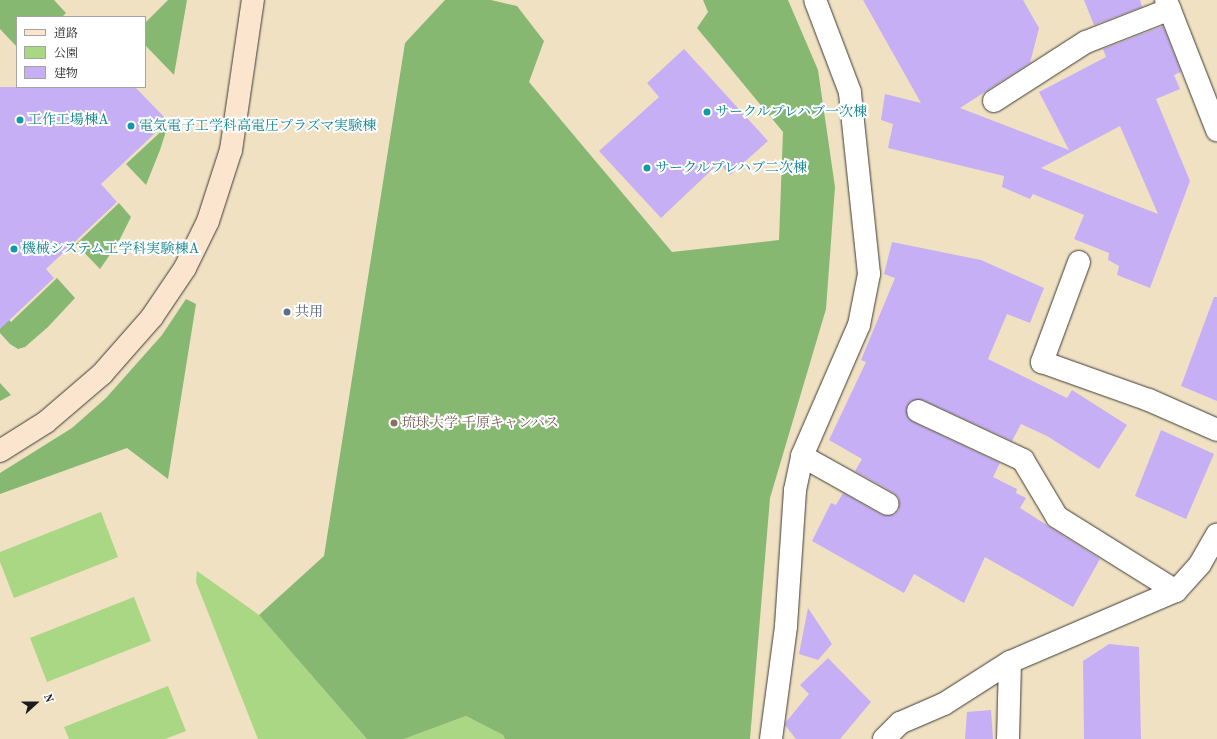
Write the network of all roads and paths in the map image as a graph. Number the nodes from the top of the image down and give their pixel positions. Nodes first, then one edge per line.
1 (253, 0) edge
2 (815, 0) edge
3 (1168, 5) edge
4 (994, 101) dead end
5 (1217, 130) edge
6 (1079, 262) dead end
7 (918, 410) dead end
8 (1217, 430) edge
9 (0, 450) edge
10 (802, 456) junction
11 (888, 504) dead end
12 (1217, 534) edge
13 (1208, 564) edge
14 (1176, 591) junction
15 (1010, 662) junction
16 (771, 739) edge
17 (884, 739) edge
18 (1008, 739) edge

1 - 9 street
2 - 10 street
3 - 4 street
3 - 5 street
6 - 8 street
7 - 14 street
10 - 11 street
10 - 16 street
12 - 13 street
13 - 14 street
14 - 15 street
15 - 17 street
15 - 18 street

